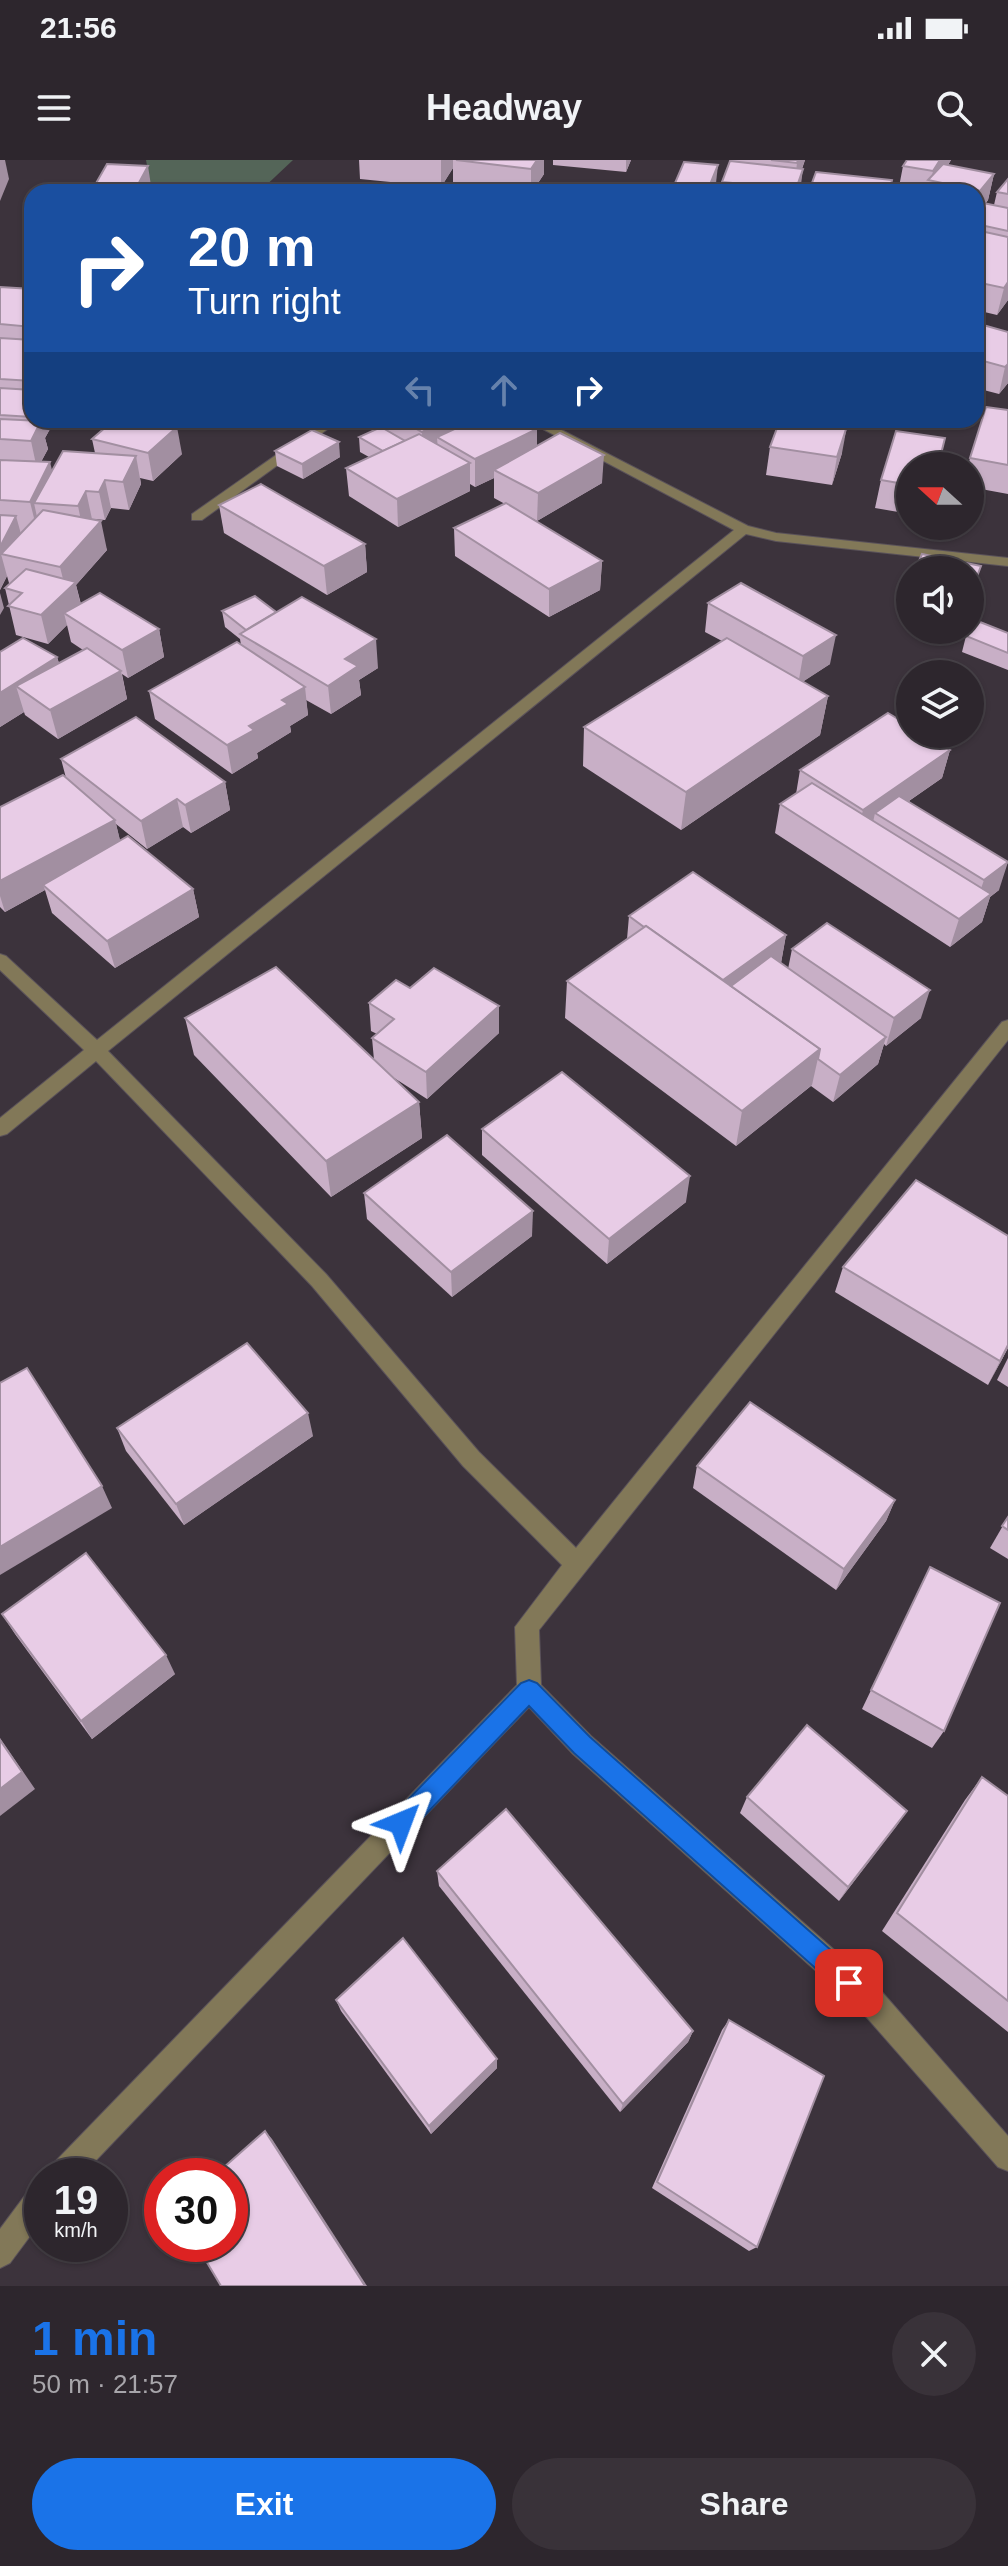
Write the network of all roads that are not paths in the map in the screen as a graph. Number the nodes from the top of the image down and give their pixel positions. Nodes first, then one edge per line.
1 (323, 428) edge
2 (547, 428) edge
3 (197, 517) dead end
4 (743, 529) junction
5 (1008, 562) edge
6 (0, 960) edge
7 (1008, 1027) edge
8 (98, 1052) junction
9 (0, 1129) edge
10 (577, 1564) junction
11 (529, 1690) junction
12 (1008, 2157) edge
13 (78, 2158) edge
14 (24, 2220) edge
15 (0, 2253) edge

1 - 3 street
2 - 4 street
4 - 5 street
4 - 8 street
6 - 8 street
7 - 10 street
8 - 9 street
8 - 10 street
10 - 11 street
11 - 12 street
11 - 13 street
14 - 15 street

